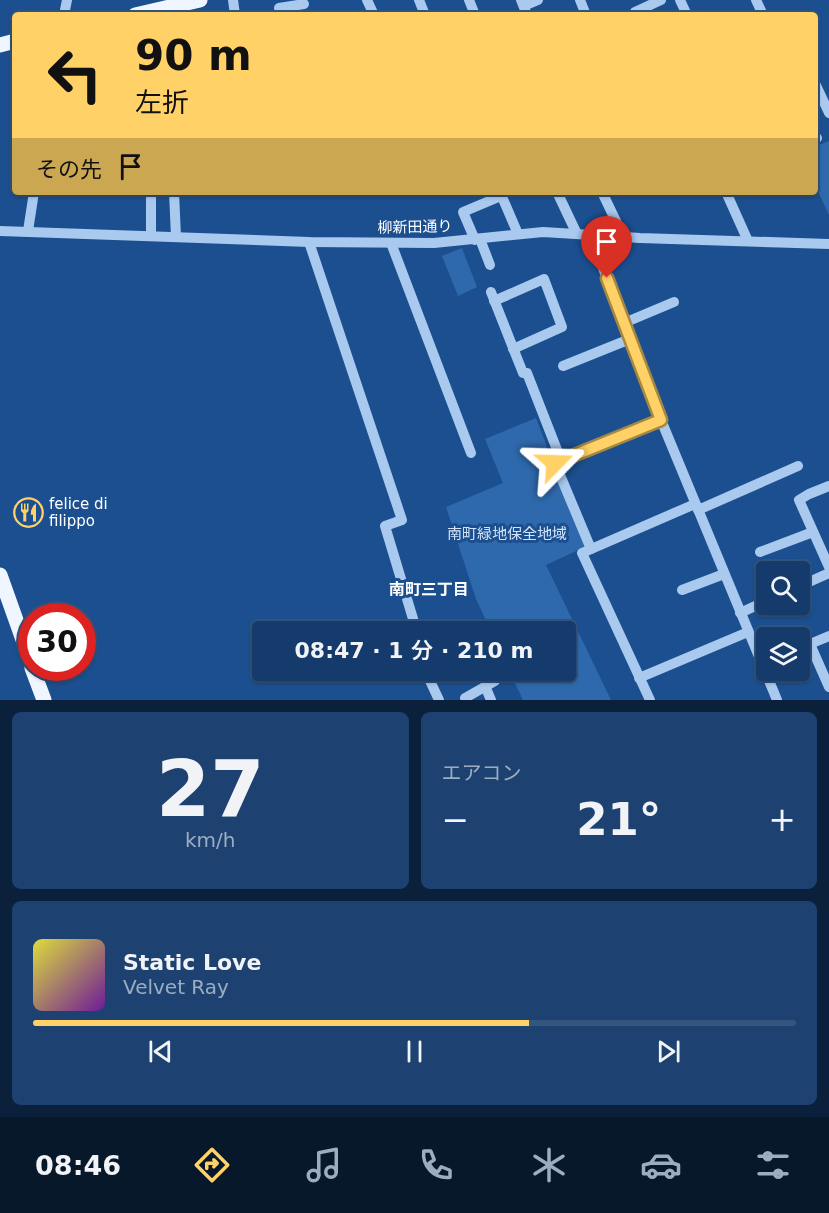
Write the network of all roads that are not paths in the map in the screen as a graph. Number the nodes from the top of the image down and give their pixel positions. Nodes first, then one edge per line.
1 (200, 0) edge
2 (538, 0) edge
3 (661, 0) edge
4 (304, 4) dead end
5 (524, 7) edge
6 (279, 8) edge
7 (148, 12) edge
8 (635, 12) edge
9 (818, 90) edge
10 (829, 113) edge
11 (34, 195) edge
12 (151, 195) edge
13 (174, 195) edge
14 (499, 195) edge
15 (501, 195) edge
16 (558, 195) edge
17 (603, 195) edge
18 (727, 195) edge
19 (0, 231) edge
20 (28, 231) junction
21 (576, 232) junction
22 (518, 234) junction
23 (590, 234) junction
24 (151, 236) junction
25 (623, 236) junction
26 (176, 237) junction
27 (478, 240) junction
28 (748, 241) junction
29 (309, 242) junction
30 (391, 243) junction
31 (829, 244) edge
32 (490, 265) dead end
33 (674, 302) dead end
34 (624, 323) junction
35 (630, 339) junction
36 (513, 349) junction
37 (563, 366) dead end
38 (661, 420) junction
39 (471, 453) dead end
40 (561, 460) junction
41 (798, 466) dead end
42 (829, 486) edge
43 (696, 507) junction
44 (813, 532) junction
45 (591, 549) junction
46 (760, 552) dead end
47 (829, 567) edge
48 (829, 573) edge
49 (0, 574) edge
50 (724, 574) junction
51 (810, 582) edge
52 (682, 590) dead end
53 (756, 606) edge
54 (740, 613) junction
55 (414, 621) edge
56 (18, 626) edge
57 (748, 632) junction
58 (829, 636) edge
59 (639, 678) junction
60 (37, 681) edge
61 (431, 681) edge
62 (495, 681) dead end
63 (484, 686) junction
64 (829, 687) edge
65 (465, 698) dead end
66 (44, 700) edge
67 (439, 700) edge
68 (491, 700) edge
69 (650, 700) edge
70 (777, 700) edge

1 - 7 main road
2 - 5 street
3 - 8 street
4 - 6 street
9 - 10 street
11 - 20 street
12 - 24 street
13 - 26 street
14 - 27 street
15 - 22 street
16 - 21 street
17 - 25 street
18 - 28 street
19 - 20 street, 柳新田通り
20 - 24 street, 柳新田通り
21 - 22 street, 柳新田通り
21 - 23 street, 柳新田通り
22 - 27 street, 柳新田通り
23 - 25 street, 柳新田通り
23 - 34 street
24 - 26 street, 柳新田通り
25 - 28 street, 柳新田通り
26 - 29 street, 柳新田通り
27 - 30 street, 柳新田通り
27 - 32 street
28 - 31 street, 柳新田通り
29 - 30 street, 柳新田通り
29 - 55 street
30 - 39 street
33 - 34 street
34 - 35 street
35 - 37 street
35 - 38 street
36 - 36 street
36 - 40 street
38 - 40 street
38 - 43 street
40 - 45 street
41 - 43 street
42 - 44 street
43 - 45 street
43 - 50 street
44 - 46 street
44 - 47 street
45 - 59 street
48 - 51 street
49 - 56 main road
50 - 52 street
50 - 54 street
53 - 54 street
54 - 57 street
57 - 59 street
57 - 70 street
58 - 64 street
59 - 69 street
60 - 66 main road
61 - 67 street
62 - 63 street
63 - 65 street
63 - 68 street

